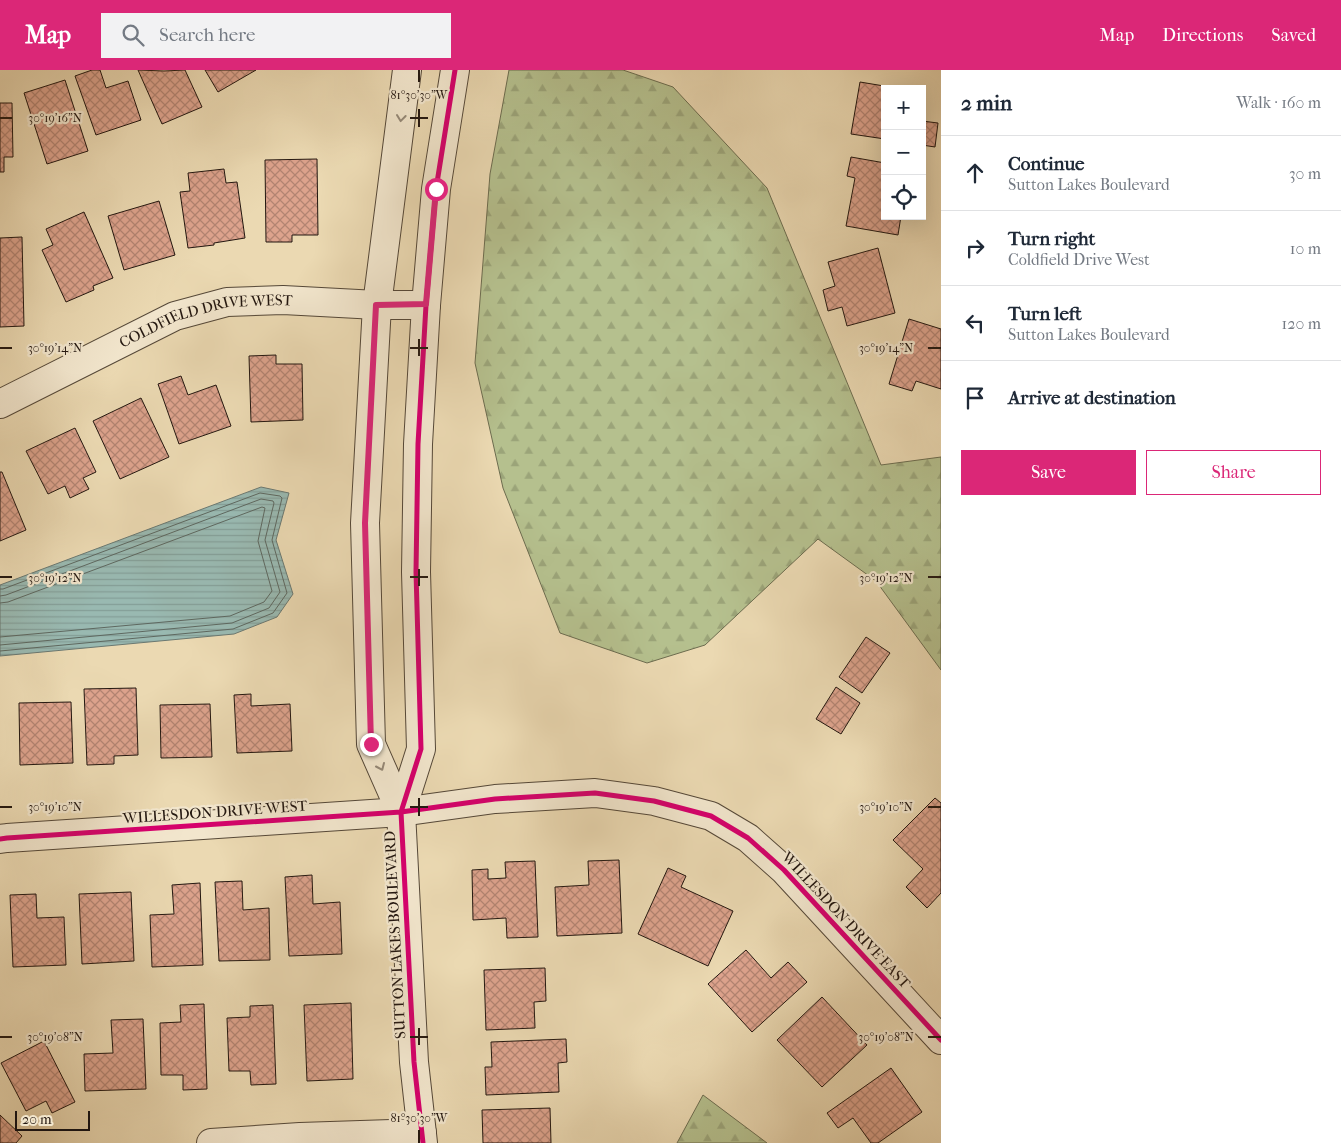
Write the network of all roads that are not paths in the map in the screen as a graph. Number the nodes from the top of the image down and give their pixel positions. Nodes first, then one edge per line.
1 (407, 70) edge
2 (454, 70) edge
3 (426, 304) junction
4 (376, 305) junction
5 (0, 404) edge
6 (401, 812) junction
7 (0, 839) edge
8 (941, 1040) edge
9 (422, 1138) edge
10 (211, 1143) edge

1 -> 4 street, SUTTON LAKES BOULEVARD
2 - 3 street, SUTTON LAKES BOULEVARD
3 - 4 street, COLDFIELD DRIVE WEST
3 - 6 street, SUTTON LAKES BOULEVARD
4 - 5 street, COLDFIELD DRIVE WEST
4 -> 6 street, SUTTON LAKES BOULEVARD
6 - 7 street, WILLESDON DRIVE WEST
6 - 8 street, WILLESDON DRIVE EAST
6 - 9 street, SUTTON LAKES BOULEVARD
9 - 10 street

